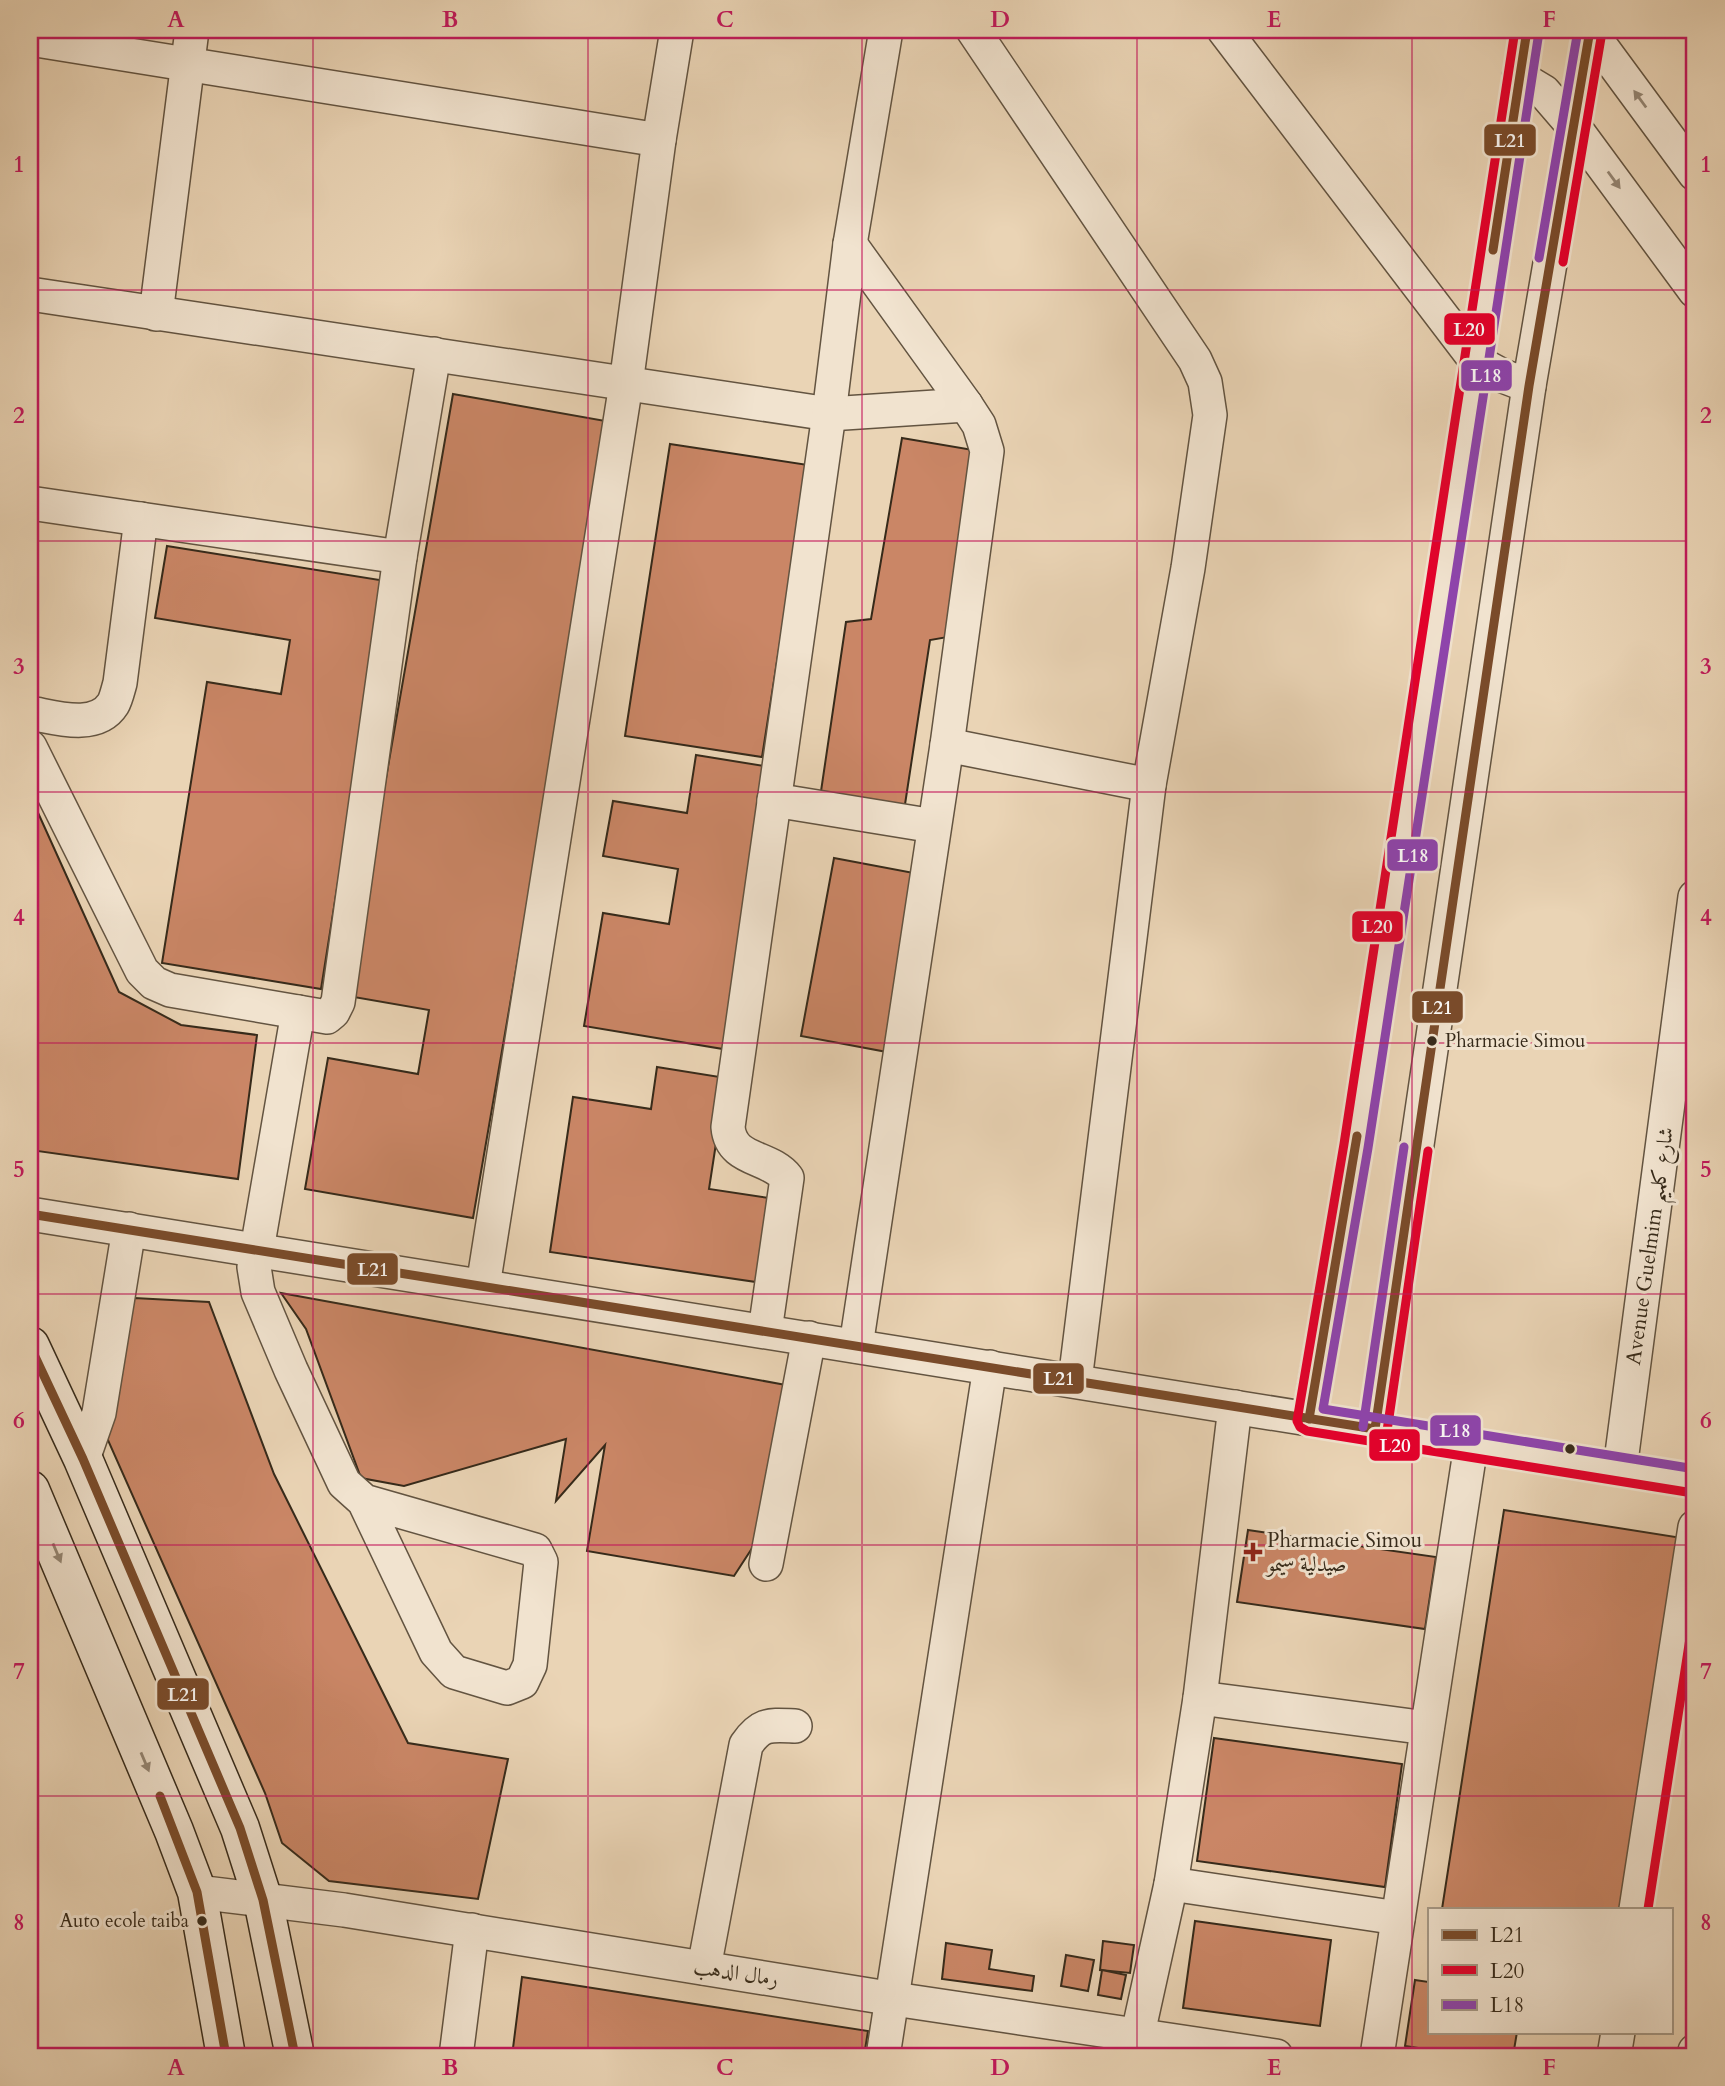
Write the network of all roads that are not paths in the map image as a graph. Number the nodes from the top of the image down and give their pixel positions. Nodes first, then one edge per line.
1 (192, 30) edge
2 (677, 30) edge
3 (886, 30) edge
4 (973, 30) edge
5 (1224, 30) edge
6 (1527, 30) edge
7 (1590, 30) edge
8 (30, 40) edge
9 (187, 64) junction
10 (1518, 77) junction
11 (1575, 128) junction
12 (659, 140) junction
13 (1695, 174) edge
14 (850, 244) junction
15 (1695, 291) edge
16 (30, 294) edge
17 (156, 314) junction
18 (434, 354) junction
19 (1477, 362) junction
20 (626, 384) junction
21 (1529, 386) junction
22 (966, 405) junction
23 (830, 414) junction
24 (30, 503) edge
25 (141, 519) junction
26 (400, 557) junction
27 (30, 713) edge
28 (947, 745) junction
29 (30, 747) edge
30 (1149, 785) junction
31 (774, 800) junction
32 (934, 826) junction
33 (1695, 897) edge
34 (298, 1012) junction
35 (30, 1214) edge
36 (129, 1229) junction
37 (257, 1250) junction
38 (483, 1286) junction
39 (765, 1331) junction
40 (808, 1338) junction
41 (30, 1346) edge
42 (856, 1346) junction
43 (990, 1367) junction
44 (1075, 1381) junction
45 (1235, 1407) junction
46 (1310, 1419) junction
47 (1375, 1429) junction
48 (1471, 1445) junction
49 (83, 1459) junction
50 (1620, 1469) junction
51 (1695, 1481) edge
52 (30, 1490) edge
53 (364, 1501) junction
54 (1695, 1527) edge
55 (766, 1564) dead end
56 (1686, 1644) edge
57 (1200, 1698) junction
58 (795, 1726) dead end
59 (1427, 1728) junction
60 (1171, 1884) junction
61 (197, 1892) junction
62 (263, 1900) junction
63 (1636, 1908) edge
64 (1398, 1918) junction
65 (472, 1930) junction
66 (704, 1968) junction
67 (894, 1998) junction
68 (1618, 2034) edge
69 (1134, 2046) edge
70 (1695, 2051) edge
71 (226, 2056) edge
72 (295, 2056) edge
73 (456, 2056) edge
74 (883, 2056) edge
75 (1276, 2056) edge
76 (1377, 2056) edge
77 (1614, 2056) edge
78 (1694, 2056) edge

1 - 9 street
2 - 12 street
3 - 14 street
4 - 30 street
5 - 19 street
6 - 10 street
7 - 11 street
13 -> 7 street
8 - 9 street
9 - 12 street
9 - 17 street
10 - 11 street
10 - 19 street
11 -> 15 street
11 - 21 street
12 - 20 street
14 - 22 street
14 - 23 street
16 - 17 street
17 - 18 street
18 - 20 street
18 - 26 street
19 - 21 street
19 - 46 street
20 - 23 street
20 - 38 street
21 - 47 street
22 - 23 street
22 - 28 street
23 - 31 street
24 - 25 street
25 - 26 street
25 - 27 street
26 - 34 street
28 - 30 street
28 - 32 street
29 - 34 street
30 - 44 street
31 - 32 street
31 - 39 street
32 - 42 street
33 - 50 street, Avenue Guelmim شارع كلميم
34 - 37 street
35 - 36 street
36 - 37 street
36 - 49 street
37 - 38 street
37 - 53 street
38 - 39 street
39 - 40 street
40 - 42 street
40 - 55 street
41 - 49 street
42 - 43 street
43 - 44 street
43 - 67 street
44 - 45 street
45 - 46 street
45 - 57 street
46 - 47 street
47 - 48 street
48 - 50 street
48 - 59 street
49 - 62 street
50 - 51 street
52 -> 61 street
53 - 53 street
54 - 56 street
56 - 63 street
57 - 59 street
57 - 60 street
58 - 66 street
59 - 64 street
60 - 64 street
60 - 69 street
61 - 62 street, رمال الدهب
61 - 71 street
62 - 65 street, رمال الدهب
62 - 72 street
64 - 76 street
65 - 66 street, رمال الدهب
65 - 73 street
66 - 67 street, رمال الدهب
67 - 69 street, رمال الدهب
67 - 74 street
68 - 77 street
69 - 75 street, رمال الدهب
70 - 78 street

